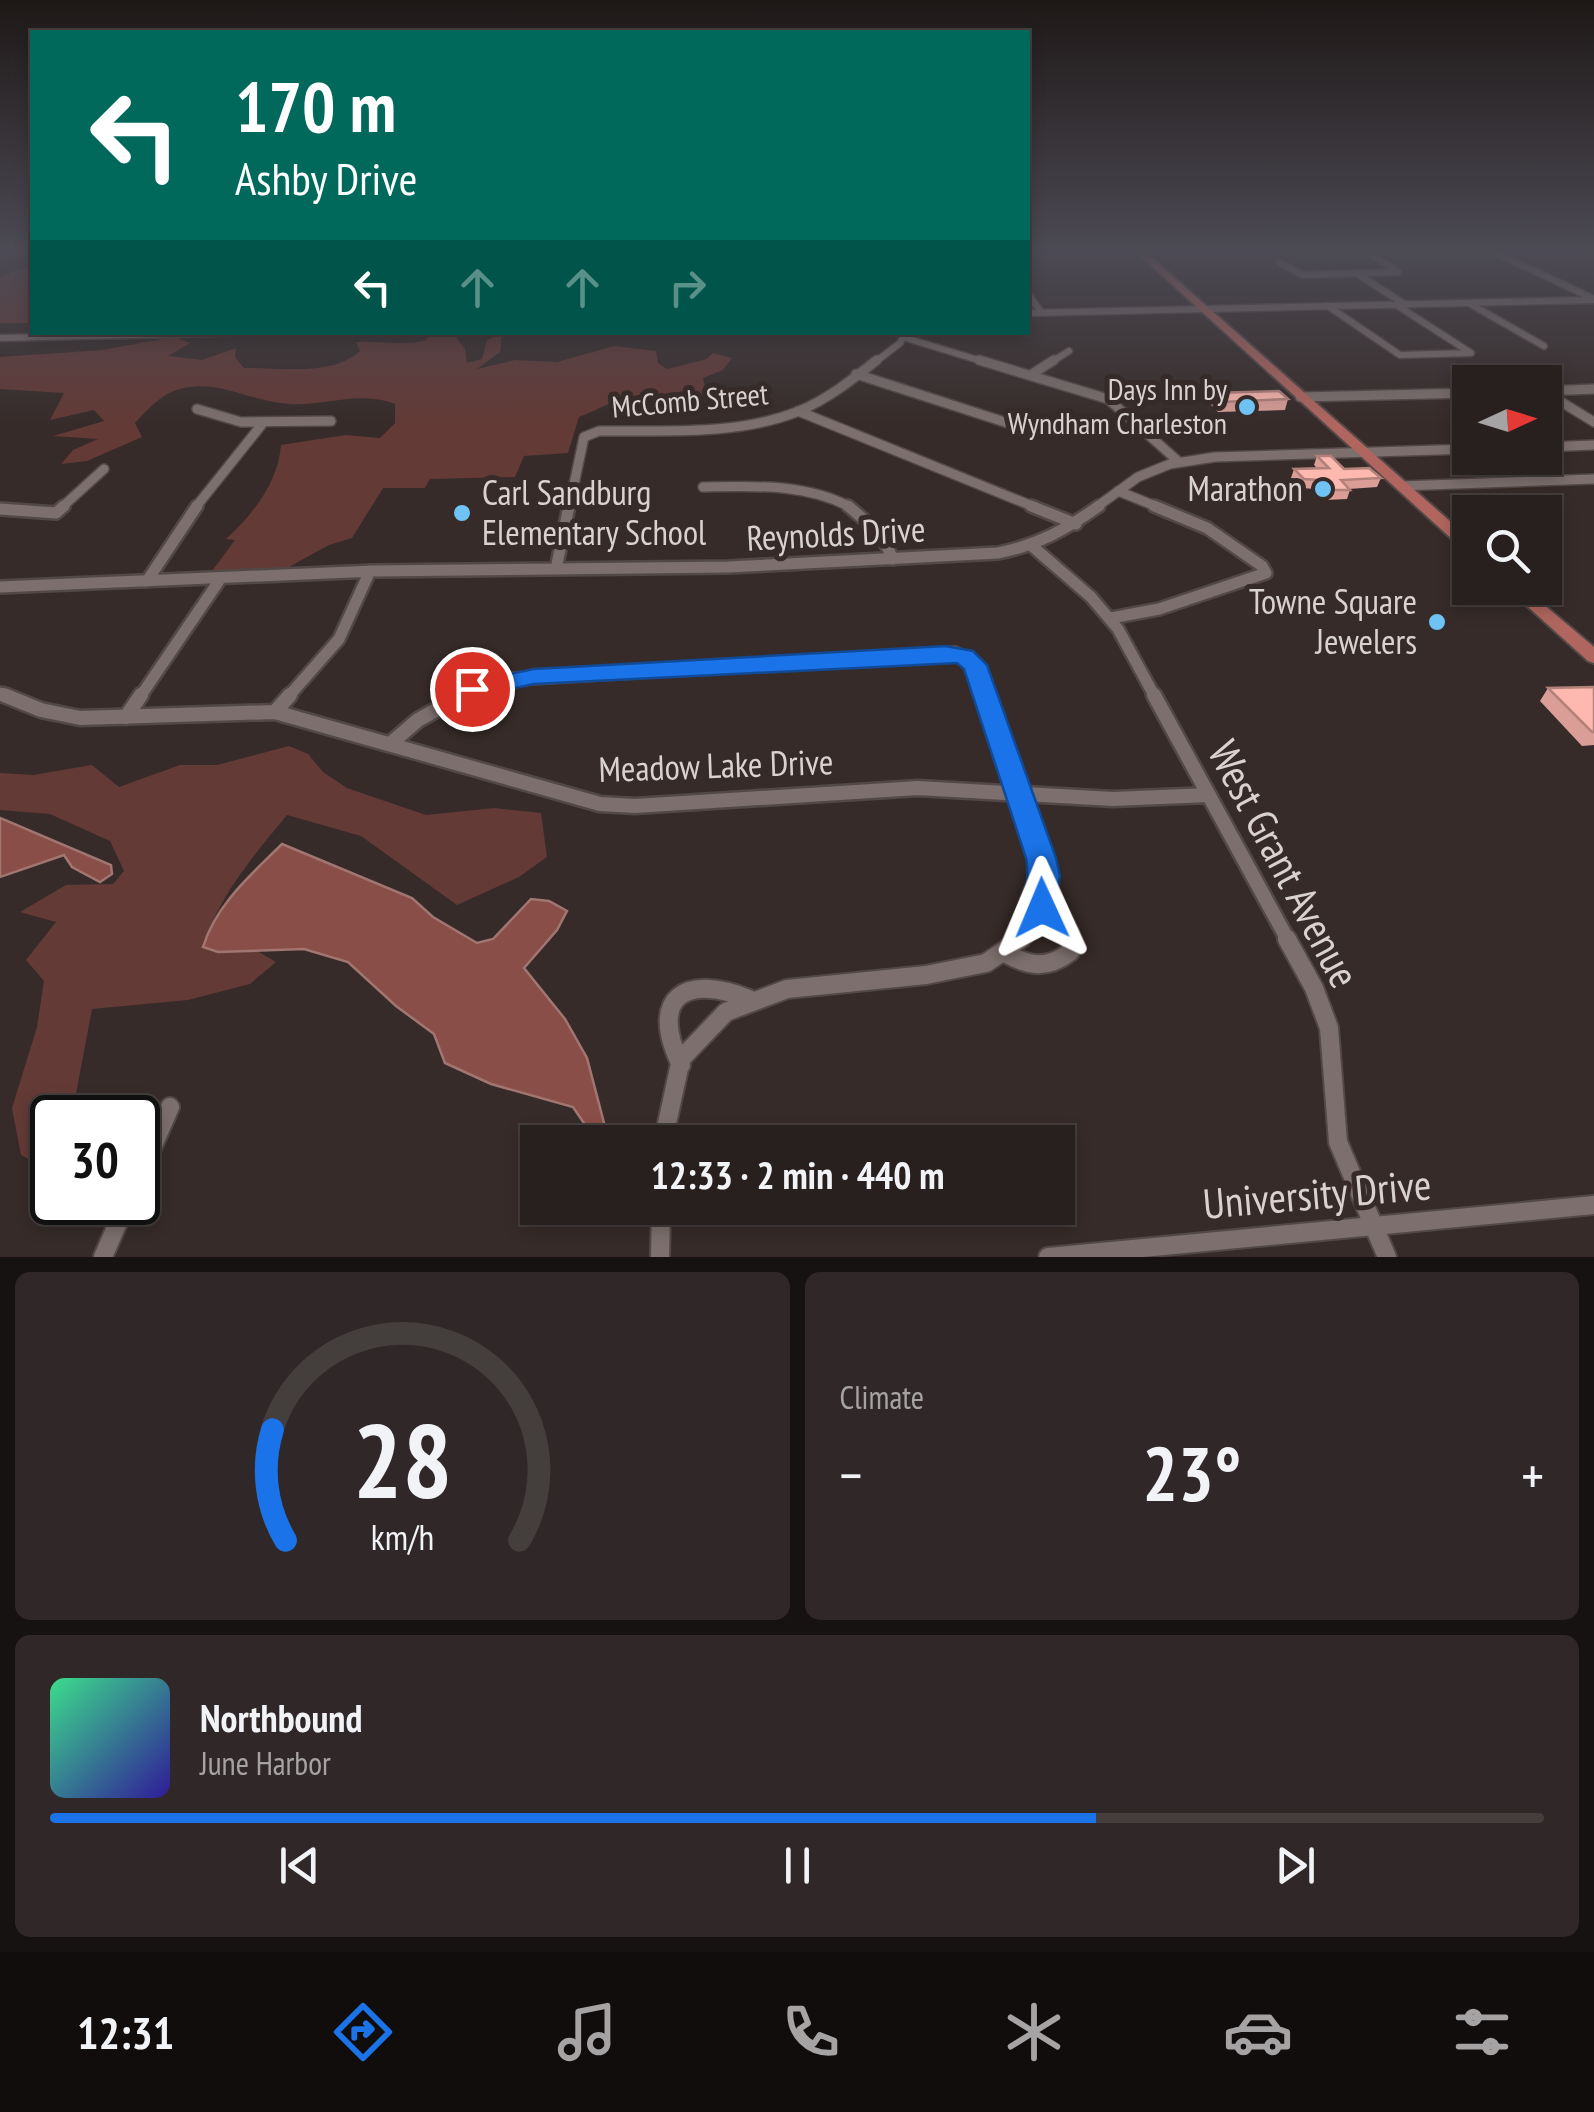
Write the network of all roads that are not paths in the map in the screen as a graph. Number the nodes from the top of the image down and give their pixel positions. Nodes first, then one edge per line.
1 (1037, 308) edge
2 (1258, 308) edge
3 (1330, 308) edge
4 (1399, 308) edge
5 (1476, 308) edge
6 (1202, 309) junction
7 (1040, 312) junction
8 (1030, 313) edge
9 (128, 335) edge
10 (906, 335) edge
11 (0, 338) edge
12 (1544, 346) dead end
13 (1069, 351) dead end
14 (856, 374) junction
15 (1032, 374) junction
16 (1594, 390) edge
17 (1562, 391) edge
18 (1452, 393) edge
19 (1300, 397) junction
20 (1562, 402) edge
21 (197, 409) dead end
22 (798, 411) junction
23 (331, 421) dead end
24 (1594, 422) edge
25 (263, 424) junction
26 (1014, 426) dead end
27 (1594, 446) edge
28 (1562, 447) edge
29 (1452, 451) edge
30 (1363, 453) junction
31 (1178, 462) junction
32 (104, 469) dead end
33 (1594, 479) edge
34 (1400, 486) junction
35 (702, 487) dead end
36 (1118, 491) junction
37 (0, 510) edge
38 (1076, 524) junction
39 (1452, 532) edge
40 (1032, 546) junction
41 (894, 559) junction
42 (556, 569) junction
43 (370, 571) junction
44 (221, 578) junction
45 (147, 581) junction
46 (0, 587) edge
47 (1535, 605) edge
48 (1111, 618) junction
49 (1594, 657) edge
50 (0, 693) edge
51 (276, 712) junction
52 (126, 717) junction
53 (390, 744) junction
54 (1019, 793) junction
55 (1209, 795) junction
56 (1043, 903) junction
57 (1007, 954) junction
58 (748, 999) junction
59 (680, 1066) junction
60 (170, 1107) dead end
61 (665, 1125) edge
62 (160, 1130) edge
63 (1594, 1205) edge
64 (117, 1225) edge
65 (661, 1225) edge
66 (1372, 1226) junction
67 (1137, 1253) edge
68 (103, 1257) edge
69 (660, 1257) edge
70 (1048, 1257) edge
71 (1386, 1257) edge

1 - 7 street
2 - 6 street
3 - 4 street
5 - 12 street
6 - 7 street
6 - 19 main road
7 - 8 street
9 - 11 street
10 - 14 street, McComb Street
10 - 15 street
13 - 15 street
14 - 22 street, McComb Street
14 - 26 street
15 - 31 street
16 - 17 street
18 - 19 street
19 - 30 main road
20 - 24 street
21 - 25 street
22 - 38 street
22 - 42 street, McComb Street
23 - 25 street
25 - 45 street
27 - 28 street
29 - 30 street, Reynolds Drive
30 - 31 street, Reynolds Drive
30 - 34 main road
31 - 36 street, Reynolds Drive
32 - 37 street
33 - 34 street
34 - 39 main road
35 - 41 street
36 - 38 street, Reynolds Drive
36 - 48 street
38 - 40 street, Reynolds Drive
40 - 41 street, Reynolds Drive
40 - 48 street, West Grant Avenue
41 - 42 street, Reynolds Drive
42 - 43 street, Reynolds Drive
43 - 44 street, Reynolds Drive
43 - 51 street
44 - 45 street, Reynolds Drive
44 - 52 street
45 - 46 street, Reynolds Drive
47 - 49 main road
48 - 55 street, West Grant Avenue
50 - 52 street, Meadow Lake Drive
51 - 52 street, Meadow Lake Drive
51 - 53 street, Meadow Lake Drive
53 - 54 street, Meadow Lake Drive
53 - 54 street
54 - 55 street, Meadow Lake Drive
54 - 56 street
55 - 66 street, West Grant Avenue
56 - 57 street
56 - 57 street
57 - 58 street
58 - 59 street
58 - 59 street
59 - 61 street
60 - 62 street
63 - 66 street, University Drive
64 - 68 street
65 - 69 street
66 - 67 street, University Drive
66 - 71 street, West Grant Avenue
67 - 70 street, University Drive

